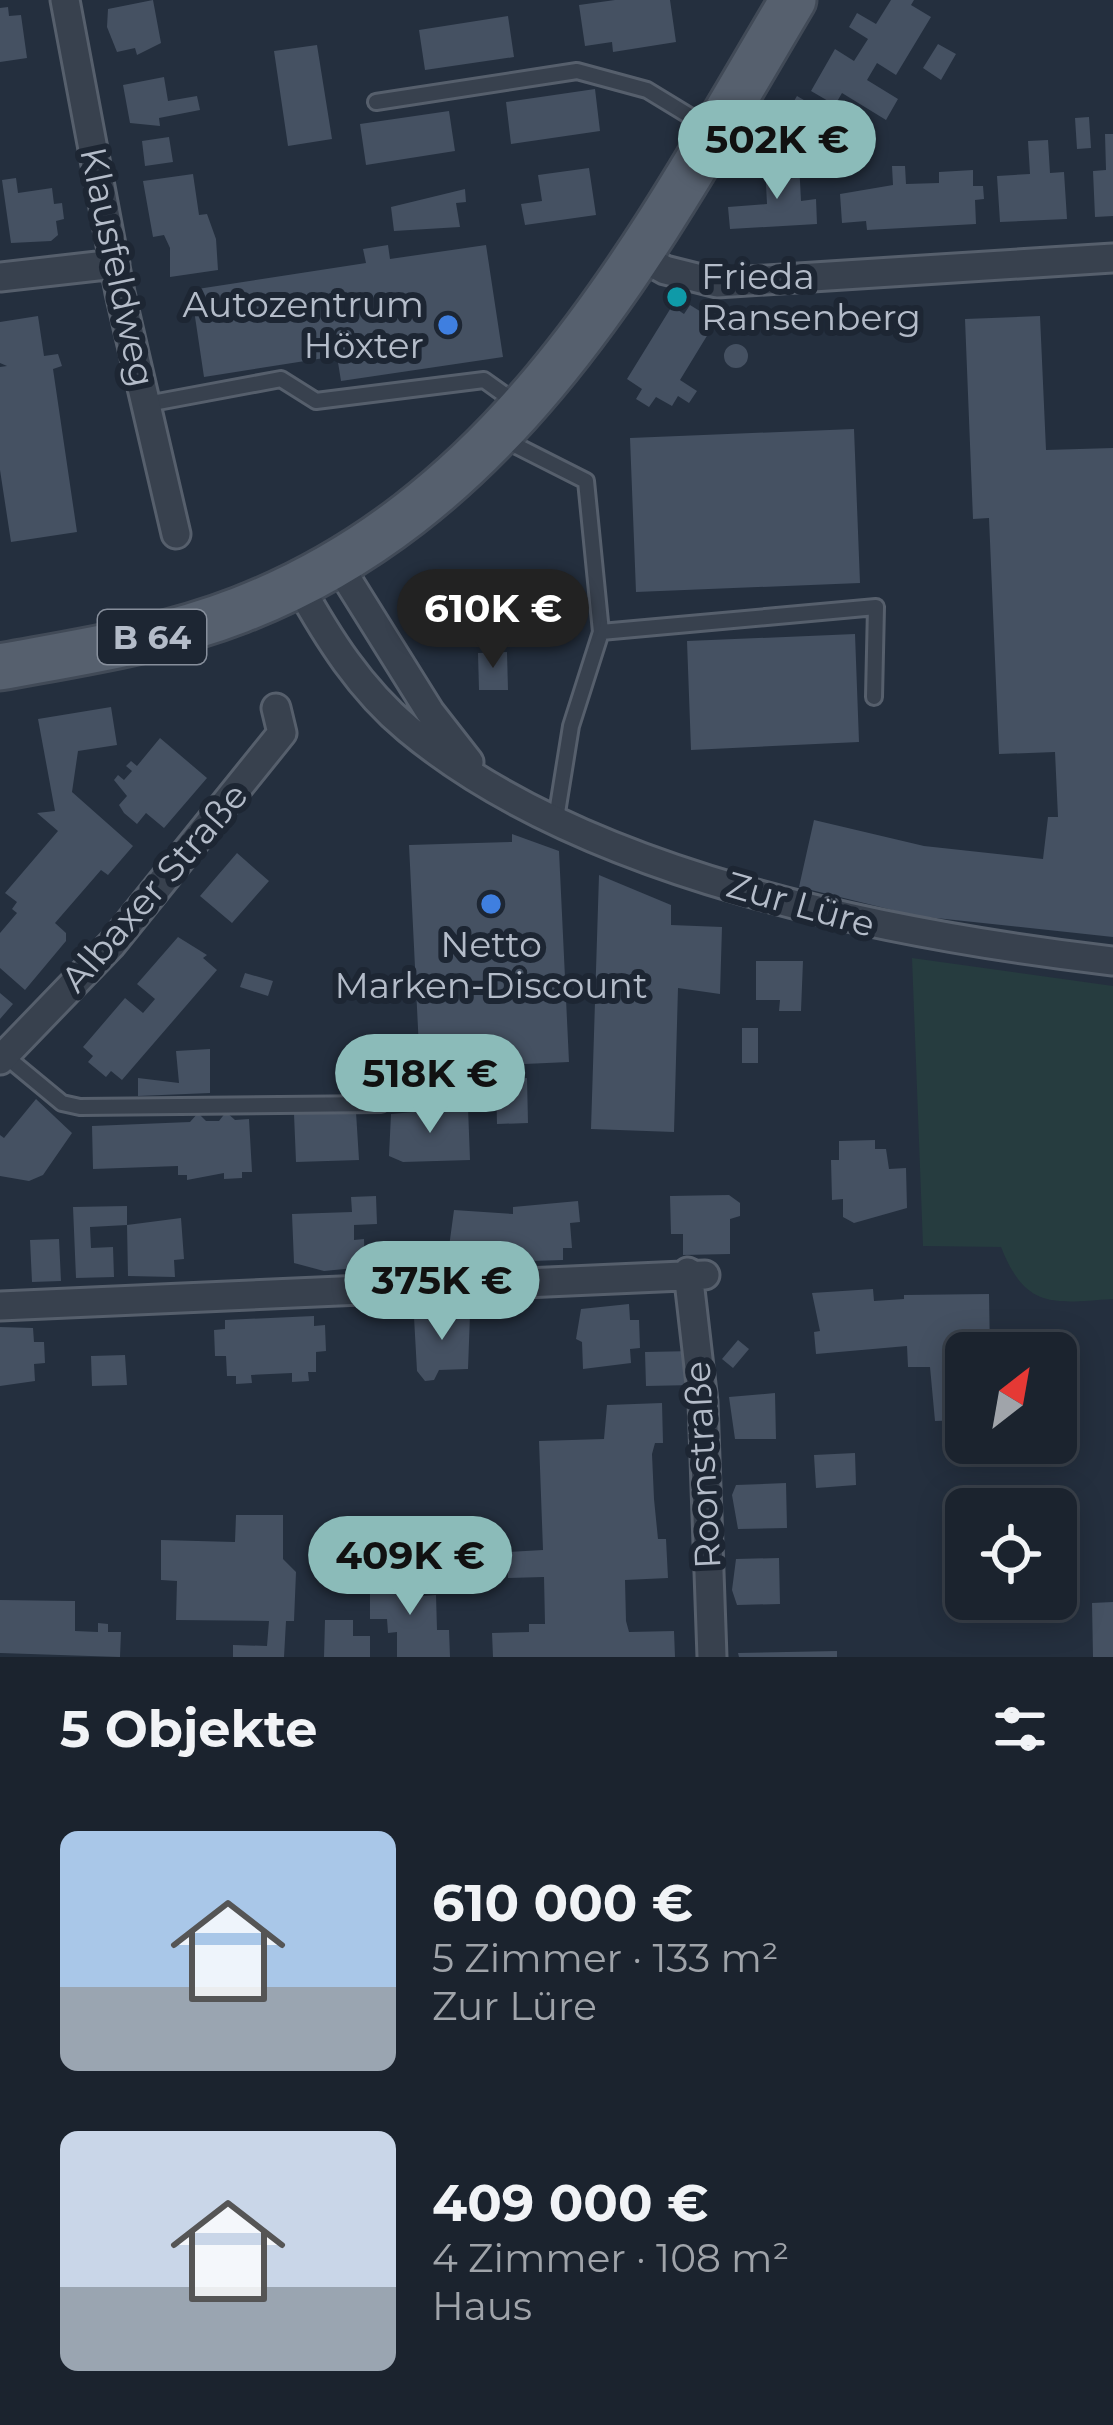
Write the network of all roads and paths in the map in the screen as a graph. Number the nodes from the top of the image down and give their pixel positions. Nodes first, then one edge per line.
1 (64, 0) edge
2 (794, 0) edge
3 (376, 102) dead end
4 (715, 131) junction
5 (640, 256) junction
6 (1113, 258) edge
7 (115, 264) junction
8 (0, 277) edge
9 (147, 404) junction
10 (511, 423) junction
11 (176, 534) dead end
12 (337, 563) junction
13 (298, 584) junction
14 (601, 632) junction
15 (0, 667) edge
16 (874, 698) dead end
17 (277, 708) dead end
18 (504, 792) junction
19 (556, 819) junction
20 (1113, 962) edge
21 (2, 1057) edge
22 (380, 1104) dead end
23 (0, 1306) edge
24 (712, 1657) edge

1 - 7 street, Klausfeldweg
2 - 4 main road, B 64
3 - 4 lane
4 - 5 main road, B 64
5 - 6 street
5 - 10 main road, B 64
7 - 8 street
7 - 9 street, Klausfeldweg
9 - 10 lane
9 - 11 street, Klausfeldweg
10 - 12 main road, B 64
10 - 14 lane
12 - 13 main road, B 64
12 - 18 street, Zur Lüre
13 - 15 main road, B 64
13 - 18 street, Zur Lüre
14 - 16 lane
14 - 19 lane
17 - 21 street, Albaxer Straße
18 - 19 street, Zur Lüre
19 - 20 street, Zur Lüre
21 - 22 lane, Albaxer Straße
23 - 24 street, Roonstraße

